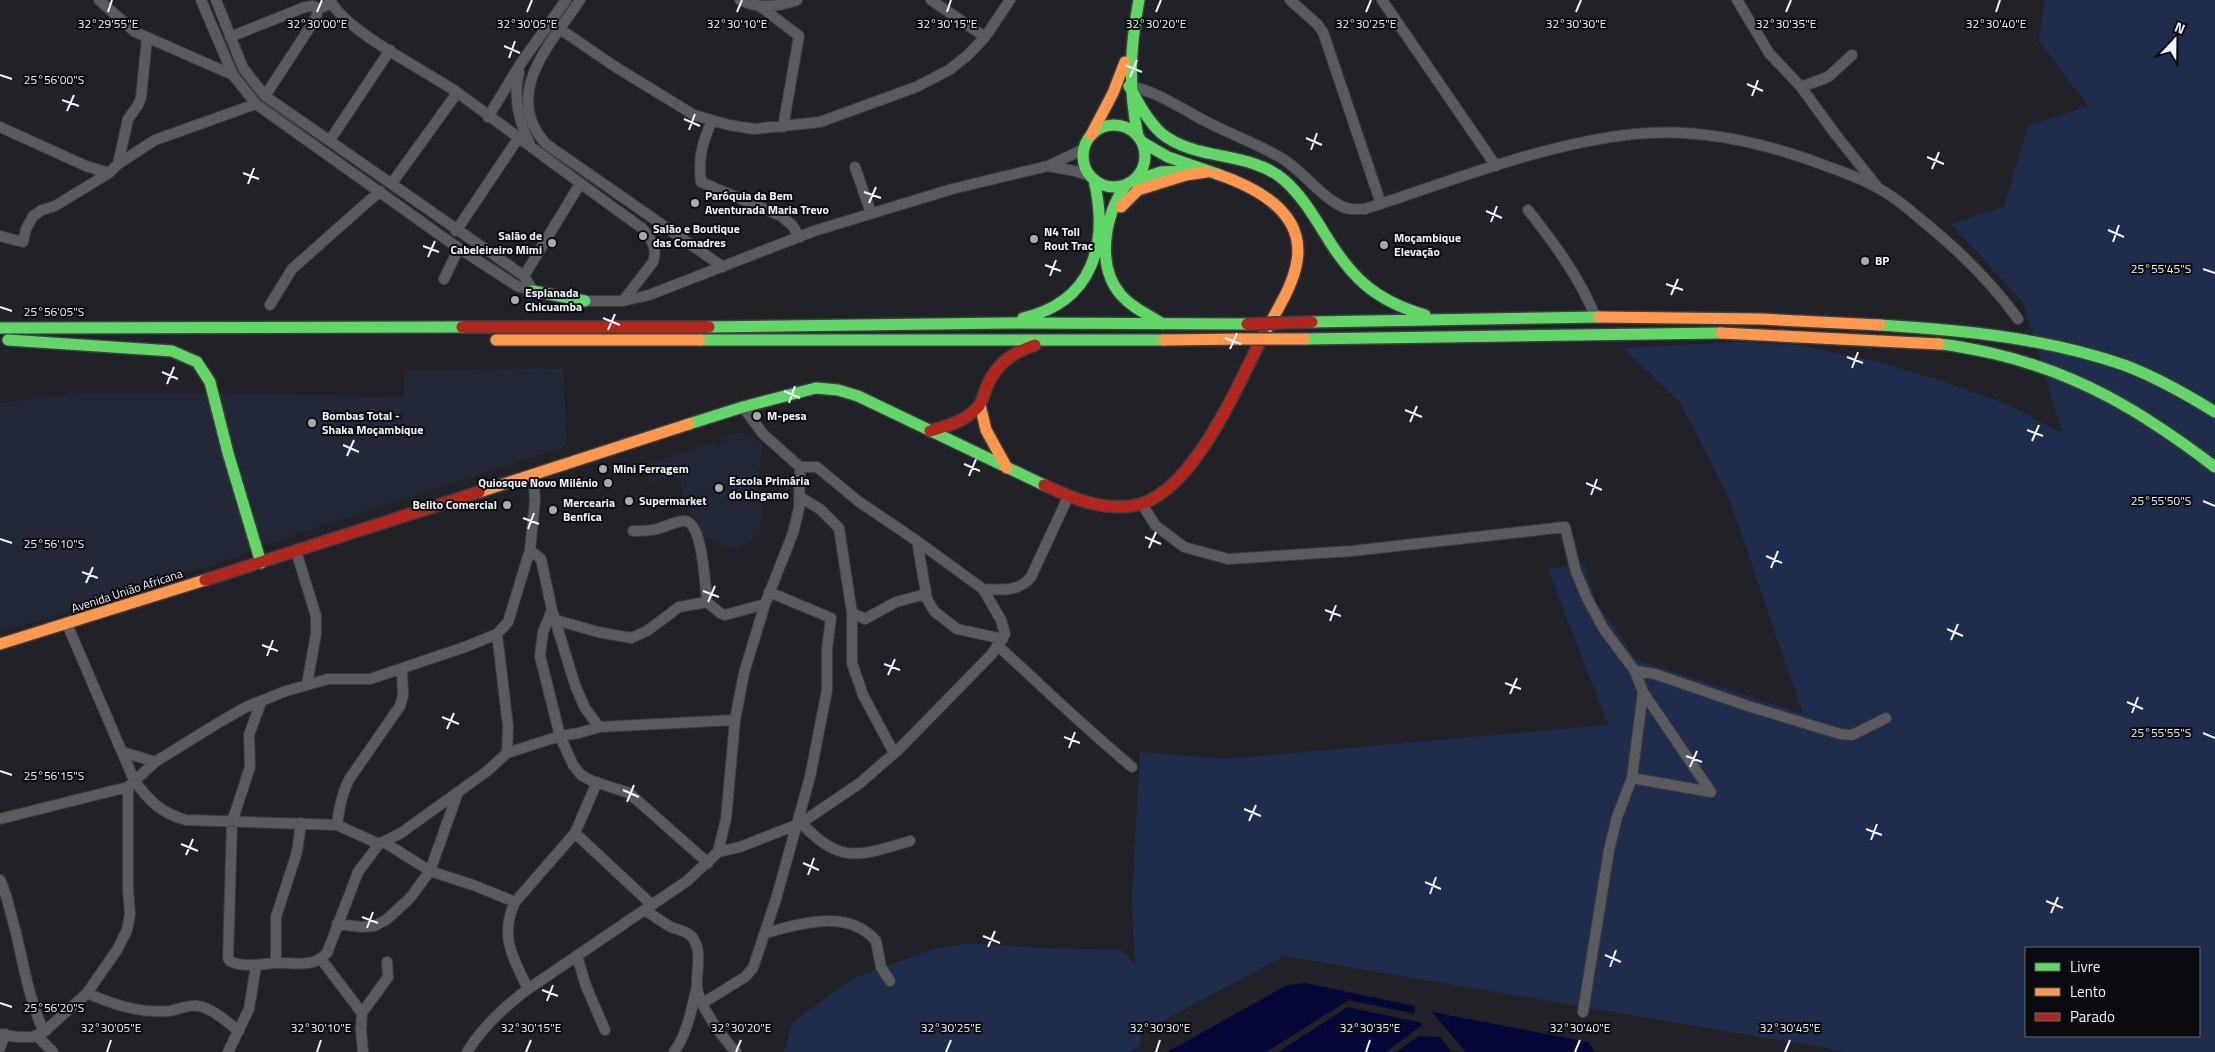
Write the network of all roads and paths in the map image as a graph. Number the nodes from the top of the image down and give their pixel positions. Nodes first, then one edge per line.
1 (99, 0) edge
2 (201, 0) edge
3 (216, 0) edge
4 (566, 0) edge
5 (580, 0) edge
6 (797, 0) edge
7 (931, 0) edge
8 (1010, 0) edge
9 (1139, 0) edge
10 (1290, 0) edge
11 (1382, 0) edge
12 (1737, 0) edge
13 (331, 1) edge
14 (746, 1) edge
15 (761, 7) junction
16 (318, 9) junction
17 (560, 29) junction
18 (230, 37) junction
19 (985, 37) junction
20 (147, 38) junction
21 (390, 50) junction
22 (1130, 50) junction
23 (1852, 55) dead end
24 (521, 64) junction
25 (232, 75) junction
26 (1129, 86) junction
27 (1801, 86) junction
28 (457, 93) junction
29 (1113, 93) junction
30 (265, 96) junction
31 (256, 104) junction
32 (488, 117) junction
33 (712, 120) junction
34 (0, 127) edge
35 (783, 127) junction
36 (519, 137) junction
37 (1090, 137) junction
38 (1140, 139) junction
39 (330, 140) junction
40 (530, 145) junction
41 (1084, 149) junction
42 (118, 164) junction
43 (1048, 166) junction
44 (1496, 166) junction
45 (855, 167) dead end
46 (1207, 172) junction
47 (109, 173) junction
48 (1092, 178) junction
49 (392, 183) junction
50 (1130, 183) junction
51 (580, 184) junction
52 (1878, 188) junction
53 (380, 191) junction
54 (1381, 204) junction
55 (1528, 210) dead end
56 (872, 213) junction
57 (456, 231) junction
58 (1107, 234) junction
59 (0, 236) edge
60 (800, 237) junction
61 (459, 248) junction
62 (723, 267) junction
63 (524, 276) junction
64 (444, 279) dead end
65 (533, 291) junction
66 (585, 301) joint
67 (623, 301) junction
68 (270, 305) dead end
69 (1596, 318) junction
70 (2018, 318) dead end
71 (1446, 320) junction
72 (1008, 323) junction
73 (1163, 324) junction
74 (0, 328) edge
75 (2, 340) edge
76 (179, 340) dead end
77 (482, 340) dead end
78 (1061, 341) junction
79 (980, 405) junction
80 (743, 408) junction
81 (2215, 412) edge
82 (930, 431) junction
83 (800, 467) junction
84 (2215, 467) edge
85 (1007, 468) junction
86 (533, 474) junction
87 (800, 497) junction
88 (1068, 497) junction
89 (1142, 504) junction
90 (633, 531) dead end
91 (917, 541) junction
92 (296, 550) junction
93 (530, 550) junction
94 (262, 563) junction
95 (983, 590) junction
96 (769, 592) junction
97 (926, 594) junction
98 (707, 602) junction
99 (765, 604) junction
100 (852, 613) junction
101 (554, 615) junction
102 (67, 624) junction
103 (497, 634) junction
104 (1000, 642) junction
105 (0, 644) edge
106 (402, 669) junction
107 (1634, 671) junction
108 (307, 684) junction
109 (1643, 692) junction
110 (261, 702) junction
111 (1886, 718) dead end
112 (735, 720) junction
113 (599, 727) junction
114 (560, 736) junction
115 (123, 752) junction
116 (507, 753) junction
117 (894, 753) junction
118 (155, 762) junction
119 (1132, 767) dead end
120 (1632, 778) junction
121 (597, 782) junction
122 (131, 783) junction
123 (459, 791) junction
124 (0, 819) edge
125 (232, 822) junction
126 (301, 823) junction
127 (798, 824) junction
128 (337, 825) junction
129 (575, 832) junction
130 (910, 841) dead end
131 (382, 843) junction
132 (718, 852) junction
133 (708, 863) junction
134 (430, 871) junction
135 (0, 880) edge
136 (516, 902) junction
137 (649, 908) junction
138 (337, 924) junction
139 (764, 933) junction
140 (577, 956) junction
141 (321, 959) junction
142 (387, 962) dead end
143 (276, 963) junction
144 (256, 966) junction
145 (890, 982) dead end
146 (697, 987) junction
147 (528, 989) junction
148 (87, 993) junction
149 (703, 1003) junction
150 (1583, 1012) dead end
151 (362, 1013) junction
152 (604, 1030) dead end
153 (238, 1031) junction
154 (2, 1034) edge
155 (41, 1034) junction
156 (0, 1048) edge
157 (53, 1052) edge
158 (228, 1052) edge
159 (363, 1052) edge
160 (467, 1052) edge
161 (674, 1052) edge
162 (736, 1052) edge

1 - 20 street
2 - 25 street
3 - 18 street
4 - 24 street
5 - 17 street
6 - 15 street
7 - 19 street
8 - 19 street
9 - 22 main road
10 - 54 street
11 - 44 street
12 - 27 street
13 - 16 street
13 - 21 street
14 - 15 street
15 - 35 street
16 - 18 street
16 - 30 street
17 - 33 street
17 - 62 street
18 - 30 street
19 - 35 street
20 - 25 street
20 - 42 street
21 - 28 street
21 - 39 street
22 - 26 main road
22 - 29 main road
23 - 27 street
24 - 32 street
24 - 40 street
25 - 31 street
26 - 29 street
26 - 38 main road
26 - 54 street
26 - 71 main road
27 - 52 street
28 - 32 street
28 - 49 street
29 - 37 main road
30 - 39 street
31 - 42 street
31 - 53 street
32 - 36 street
33 - 35 street
33 - 60 street
34 - 47 street
36 - 40 street
36 - 57 street
37 - 38 main road
37 - 41 main road
38 - 46 main road
38 - 50 main road
39 - 49 street
40 - 51 street
41 - 43 street
41 - 48 main road
42 - 47 street
43 - 48 street
43 - 56 street
44 - 52 street
44 - 54 street
45 - 56 street
46 - 50 main road
46 - 58 main road
46 - 89 main road, Avenida União Africana
47 - 59 street
48 - 50 main road
48 - 72 main road
49 - 57 street
50 - 58 main road
51 - 63 street
51 - 67 street
52 - 70 street
53 - 61 street
53 - 68 street
55 - 69 street
56 - 60 street
57 - 63 street
58 - 73 main road
60 - 62 street
61 - 64 street
61 - 65 street
62 - 67 street
63 - 65 street
65 - 66 main road
66 - 67 street
69 - 71 main road
69 - 81 main road
71 - 73 main road, bridge
72 - 73 main road
72 - 74 main road
75 - 76 main road
75 - 94 main road
77 - 78 main road
78 - 79 main road
78 - 84 main road, bridge
79 - 82 main road
79 - 85 main road
80 - 82 main road, Avenida União Africana
80 - 83 street
80 - 86 main road, Avenida União Africana
82 - 85 main road, Avenida União Africana
83 - 87 street
83 - 91 street
85 - 88 main road, Avenida União Africana
86 - 92 main road, Avenida União Africana
86 - 93 street
87 - 96 street
87 - 100 street
88 - 89 main road, Avenida União Africana
88 - 95 street
89 - 107 street
90 - 98 street
91 - 95 street
91 - 97 street
92 - 94 main road, Avenida União Africana
92 - 108 street
93 - 101 street
93 - 103 street
94 - 102 main road, Avenida União Africana
95 - 104 street
96 - 99 street
96 - 127 street
97 - 100 street
97 - 104 street
98 - 99 street
98 - 101 street
99 - 112 street
100 - 117 street
101 - 113 street
101 - 114 street
102 - 105 main road, Avenida União Africana
102 - 115 street
103 - 106 street
103 - 116 street
104 - 117 street
104 - 119 street
106 - 108 street
106 - 128 street
107 - 109 street
107 - 111 street
108 - 110 street
109 - 120 street
109 - 120 street
110 - 118 street
110 - 125 street
112 - 113 street
112 - 132 street
113 - 114 street
114 - 116 street
114 - 121 street
115 - 118 street
115 - 122 street
116 - 123 street
117 - 127 street
118 - 122 street
120 - 150 street
121 - 129 street
121 - 133 street
122 - 124 street
122 - 125 street
122 - 148 street
123 - 131 street
123 - 134 street
125 - 126 street
125 - 144 street
126 - 128 street
126 - 143 street
127 - 130 street
127 - 132 street
127 - 139 street
128 - 131 street
129 - 136 street
129 - 137 street
131 - 134 street
131 - 138 street
132 - 133 street
133 - 137 street
134 - 136 street
134 - 138 street
135 - 155 street
136 - 147 street
137 - 140 street
137 - 146 street
138 - 141 street
139 - 145 street
139 - 149 street
140 - 147 street
140 - 152 street
141 - 143 street
141 - 151 street
142 - 151 street
143 - 144 street
144 - 153 street
146 - 149 street
146 - 161 street
147 - 160 street
148 - 153 street
148 - 155 street
149 - 162 street
151 - 159 street
153 - 158 street
154 - 155 street
154 - 156 street
155 - 157 street

